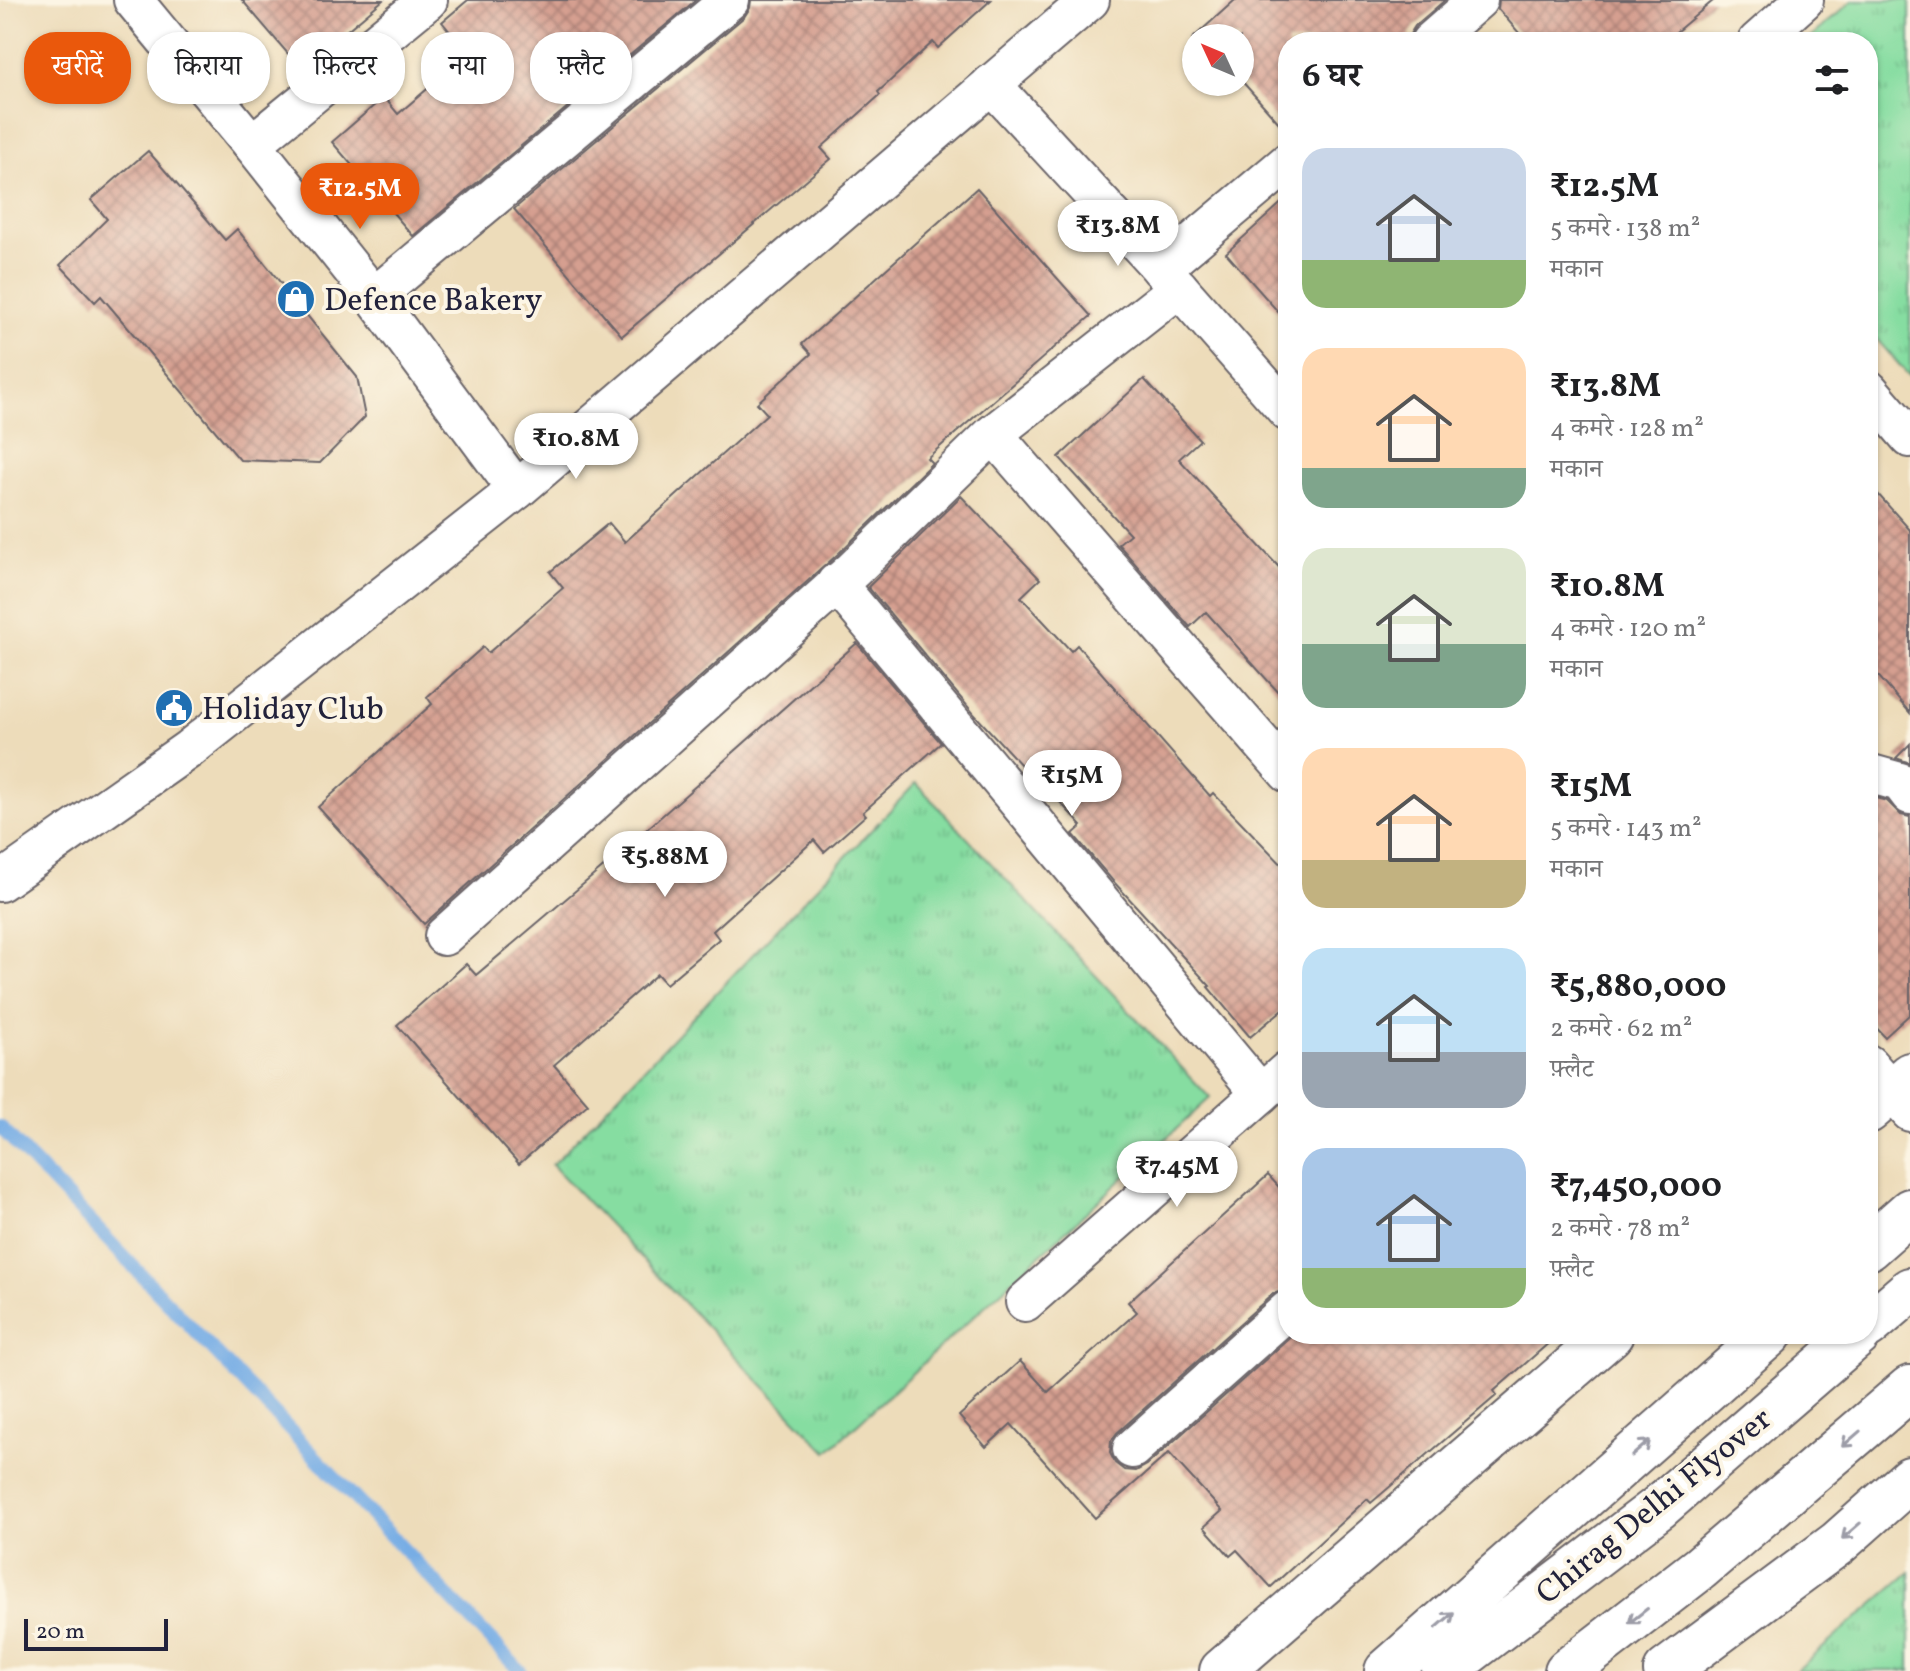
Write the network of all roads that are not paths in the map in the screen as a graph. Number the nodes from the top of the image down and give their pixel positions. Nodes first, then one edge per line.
1 (133, 0) edge
2 (428, 0) edge
3 (730, 0) edge
4 (1090, 0) edge
5 (1478, 0) edge
6 (1804, 0) edge
7 (1441, 32) edge
8 (1768, 32) edge
9 (991, 84) junction
10 (252, 144) junction
11 (1278, 172) edge
12 (1170, 279) junction
13 (374, 297) junction
14 (1278, 401) edge
15 (1878, 401) edge
16 (993, 434) junction
17 (1910, 438) edge
18 (517, 490) junction
19 (836, 583) junction
20 (1278, 762) edge
21 (1878, 776) edge
22 (1910, 795) edge
23 (0, 882) edge
24 (444, 936) dead end
25 (1274, 1082) edge
26 (1910, 1211) edge
27 (1878, 1239) edge
28 (1910, 1290) edge
29 (1025, 1302) dead end
30 (1878, 1317) edge
31 (1278, 1319) edge
32 (1599, 1344) edge
33 (1759, 1344) edge
34 (1847, 1344) edge
35 (1910, 1388) edge
36 (1132, 1449) dead end
37 (1910, 1479) edge
38 (1222, 1671) edge
39 (1387, 1671) edge
40 (1444, 1671) edge
41 (1567, 1671) edge
42 (1666, 1671) edge

1 - 10 street
2 - 10 street
3 - 13 street
4 - 9 street
5 - 7 street
6 - 8 street
9 - 12 street
9 - 18 street
10 - 13 street
11 - 12 street
12 - 14 street
12 - 16 street
13 - 18 street
15 - 17 street
16 - 19 street
16 - 20 street
18 - 23 street
19 - 24 street
19 - 25 street
21 - 22 street
25 - 29 street
26 - 27 main road
28 - 30 main road
31 - 36 street
32 - 38 main road
39 -> 33 main road
34 - 40 main road, Chirag Delhi Flyover
35 -> 41 main road
37 -> 42 main road

